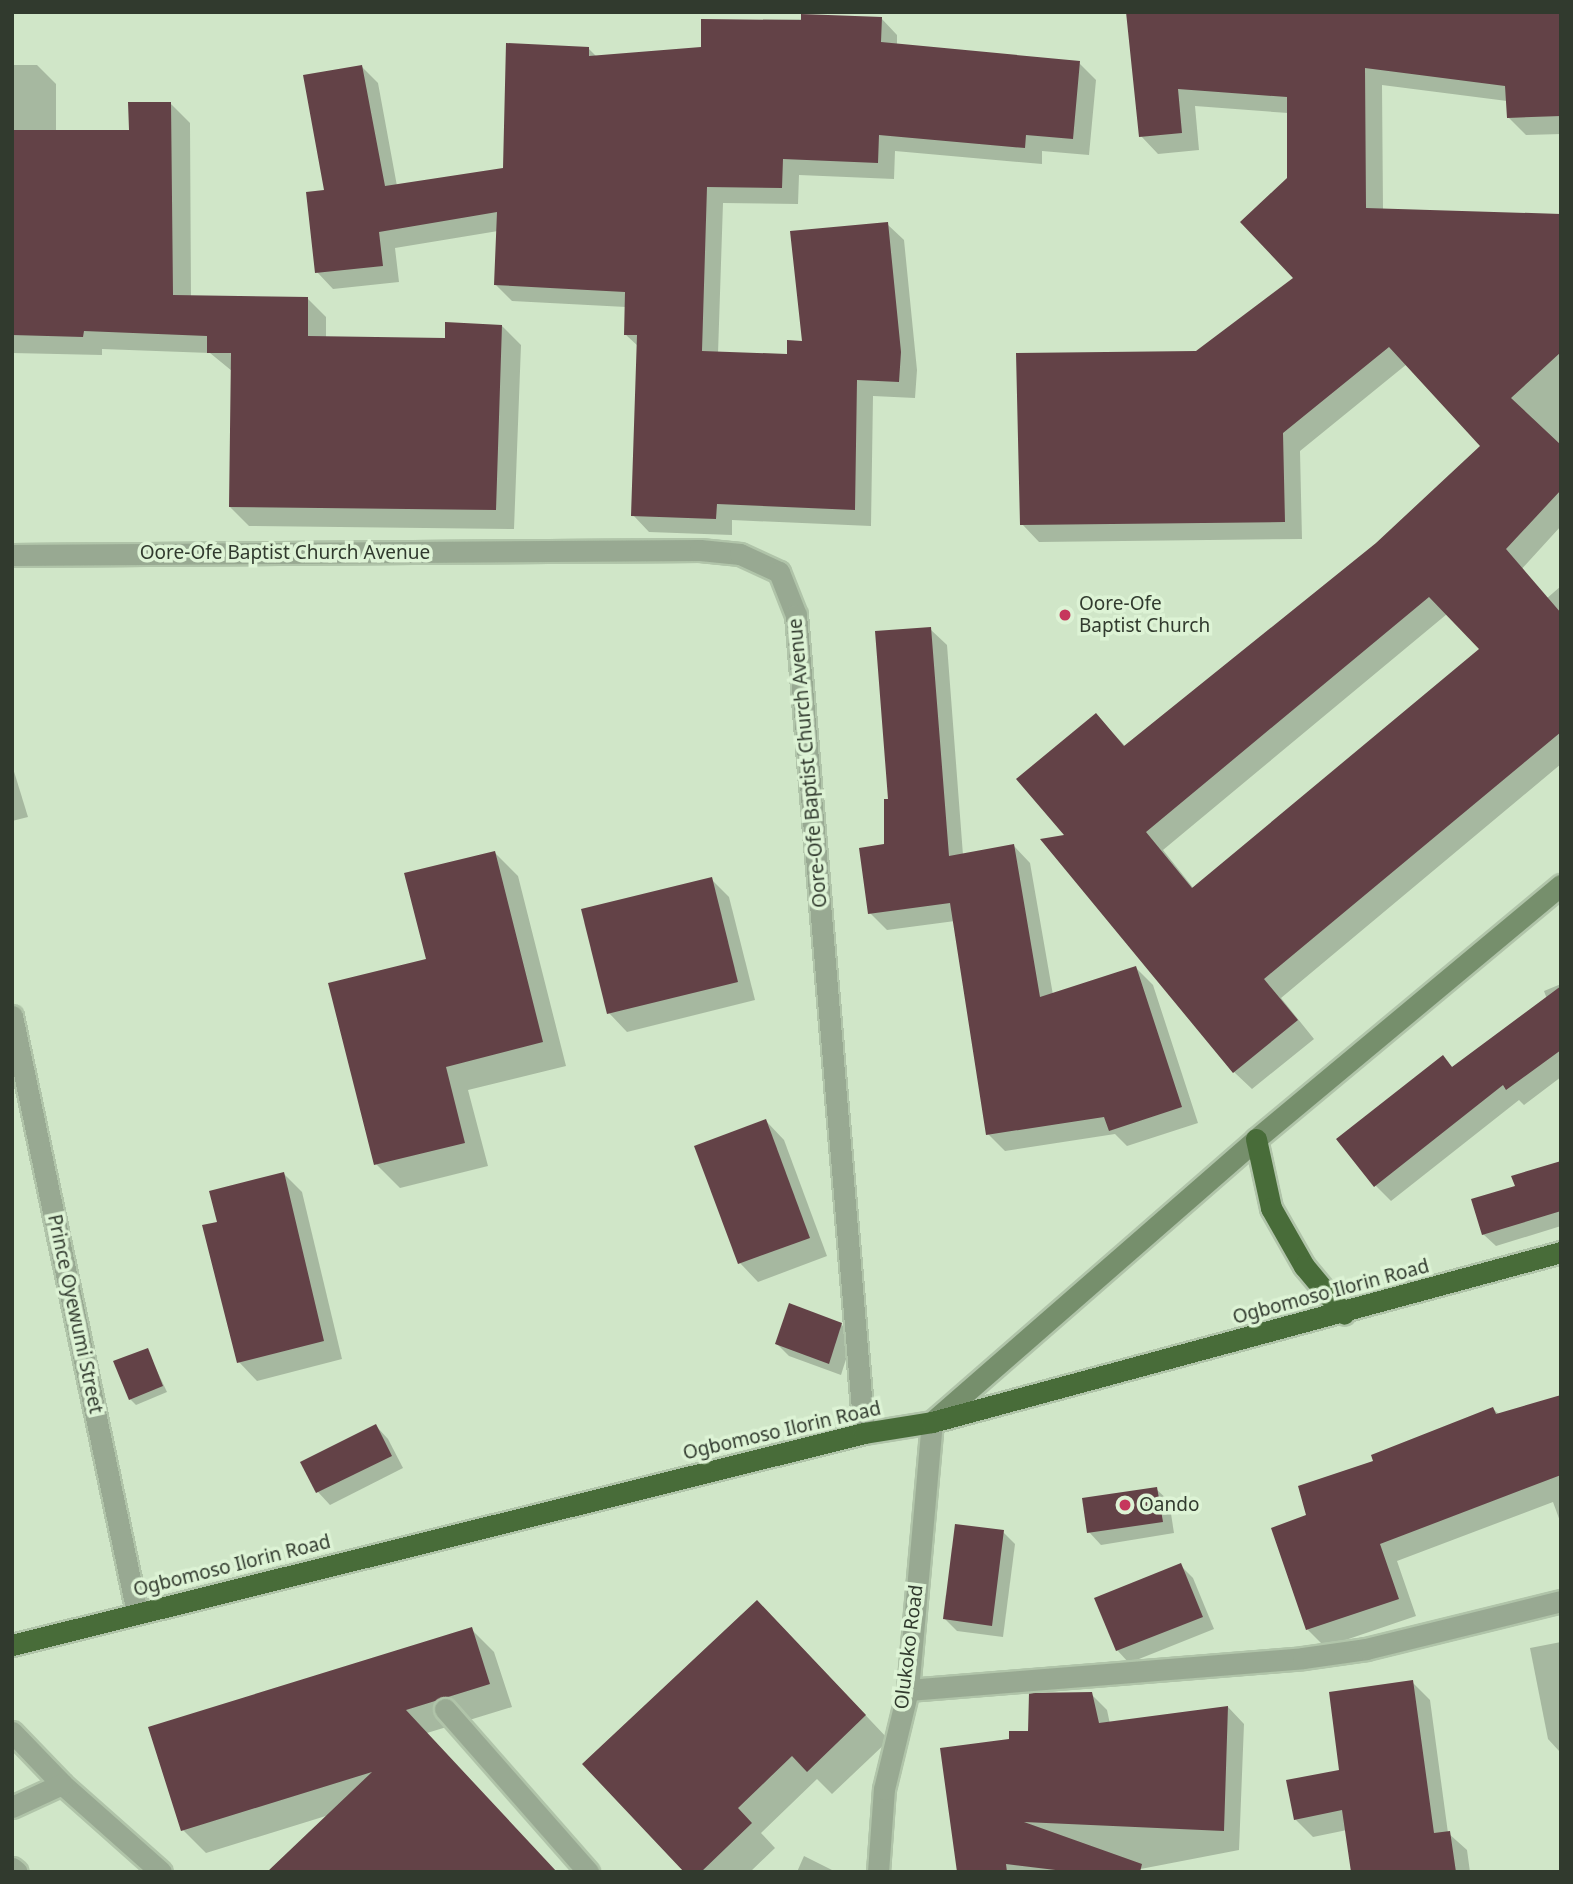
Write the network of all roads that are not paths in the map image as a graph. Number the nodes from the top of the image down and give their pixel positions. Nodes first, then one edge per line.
1 (12, 555) edge
2 (1561, 885) edge
3 (12, 1016) edge
4 (1256, 1139) junction
5 (1561, 1252) edge
6 (1344, 1314) junction
7 (932, 1422) junction
8 (864, 1433) junction
9 (1561, 1601) edge
10 (137, 1613) junction
11 (12, 1645) edge
12 (908, 1690) junction
13 (445, 1709) dead end
14 (12, 1732) edge
15 (62, 1784) junction
16 (12, 1807) edge
17 (12, 1868) edge
18 (155, 1871) edge
19 (17, 1872) edge
20 (588, 1872) edge
21 (878, 1872) edge

1 - 8 street, Oore-Ofe Baptist Church Avenue
2 - 4 main road
3 - 10 street, Prince Oyewumi Street
4 - 6 highway
4 - 7 main road
5 - 6 highway, Ogbomoso Ilorin Road
6 - 7 highway, Ogbomoso Ilorin Road
7 - 8 highway, Ogbomoso Ilorin Road
7 - 12 street, Olukoko Road
8 - 10 highway, Ogbomoso Ilorin Road
9 - 12 street
10 - 11 highway, Ogbomoso Ilorin Road
12 - 21 street, Olukoko Road
13 - 20 street
14 - 15 street
15 - 16 street
15 - 18 street
17 - 19 street

